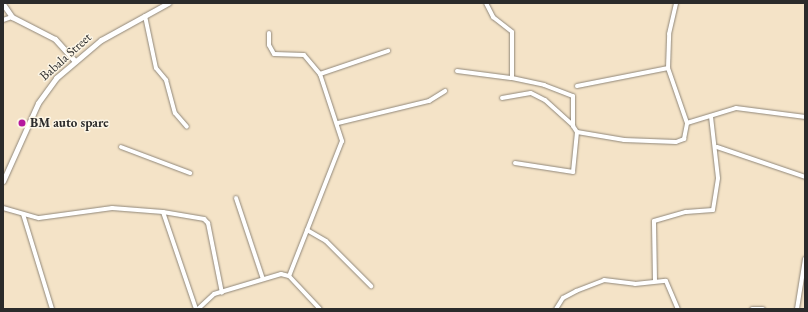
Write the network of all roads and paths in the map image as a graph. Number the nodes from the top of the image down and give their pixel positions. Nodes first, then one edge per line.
1 (168, 3) edge
2 (486, 3) edge
3 (676, 3) edge
4 (3, 4) edge
5 (12, 16) junction
6 (145, 16) junction
7 (3, 20) edge
8 (269, 33) dead end
9 (388, 51) dead end
10 (75, 61) junction
11 (668, 68) junction
12 (457, 71) dead end
13 (320, 74) junction
14 (511, 78) junction
15 (577, 86) dead end
16 (446, 91) dead end
17 (502, 98) dead end
18 (711, 117) junction
19 (805, 117) edge
20 (338, 123) junction
21 (687, 123) junction
22 (573, 125) junction
23 (187, 127) dead end
24 (577, 132) junction
25 (121, 147) dead end
26 (717, 148) junction
27 (515, 163) dead end
28 (190, 172) dead end
29 (805, 177) edge
30 (3, 181) edge
31 (236, 198) dead end
32 (3, 208) edge
33 (164, 212) junction
34 (23, 214) junction
35 (307, 230) junction
36 (805, 259) edge
37 (289, 276) junction
38 (263, 279) junction
39 (655, 281) junction
40 (371, 286) dead end
41 (222, 293) junction
42 (798, 308) edge
43 (52, 309) edge
44 (197, 309) edge
45 (320, 309) edge
46 (556, 309) edge
47 (678, 309) edge
48 (752, 309) edge
49 (763, 309) edge

1 - 6 street, Babala Street
2 - 14 street
3 - 11 street
4 - 5 street
5 - 7 street
5 - 10 street
6 - 10 street, Babala Street
6 - 23 street
8 - 13 street
9 - 13 street
10 - 30 street, Babala Street
11 - 15 street
11 - 21 street
12 - 14 street
13 - 20 street
14 - 22 street
16 - 20 street
17 - 22 street
18 - 19 street
18 - 21 street
18 - 26 street
20 - 35 street
21 - 24 street
22 - 24 street
24 - 27 street
25 - 28 street
26 - 29 street
26 - 39 street
31 - 38 street
32 - 34 street
33 - 34 street
33 - 41 street
33 - 44 street
34 - 43 street
35 - 37 street
35 - 40 street
36 - 42 street
37 - 38 street
37 - 45 street
38 - 41 street
39 - 46 street
39 - 47 street
41 - 44 street
48 - 49 street

